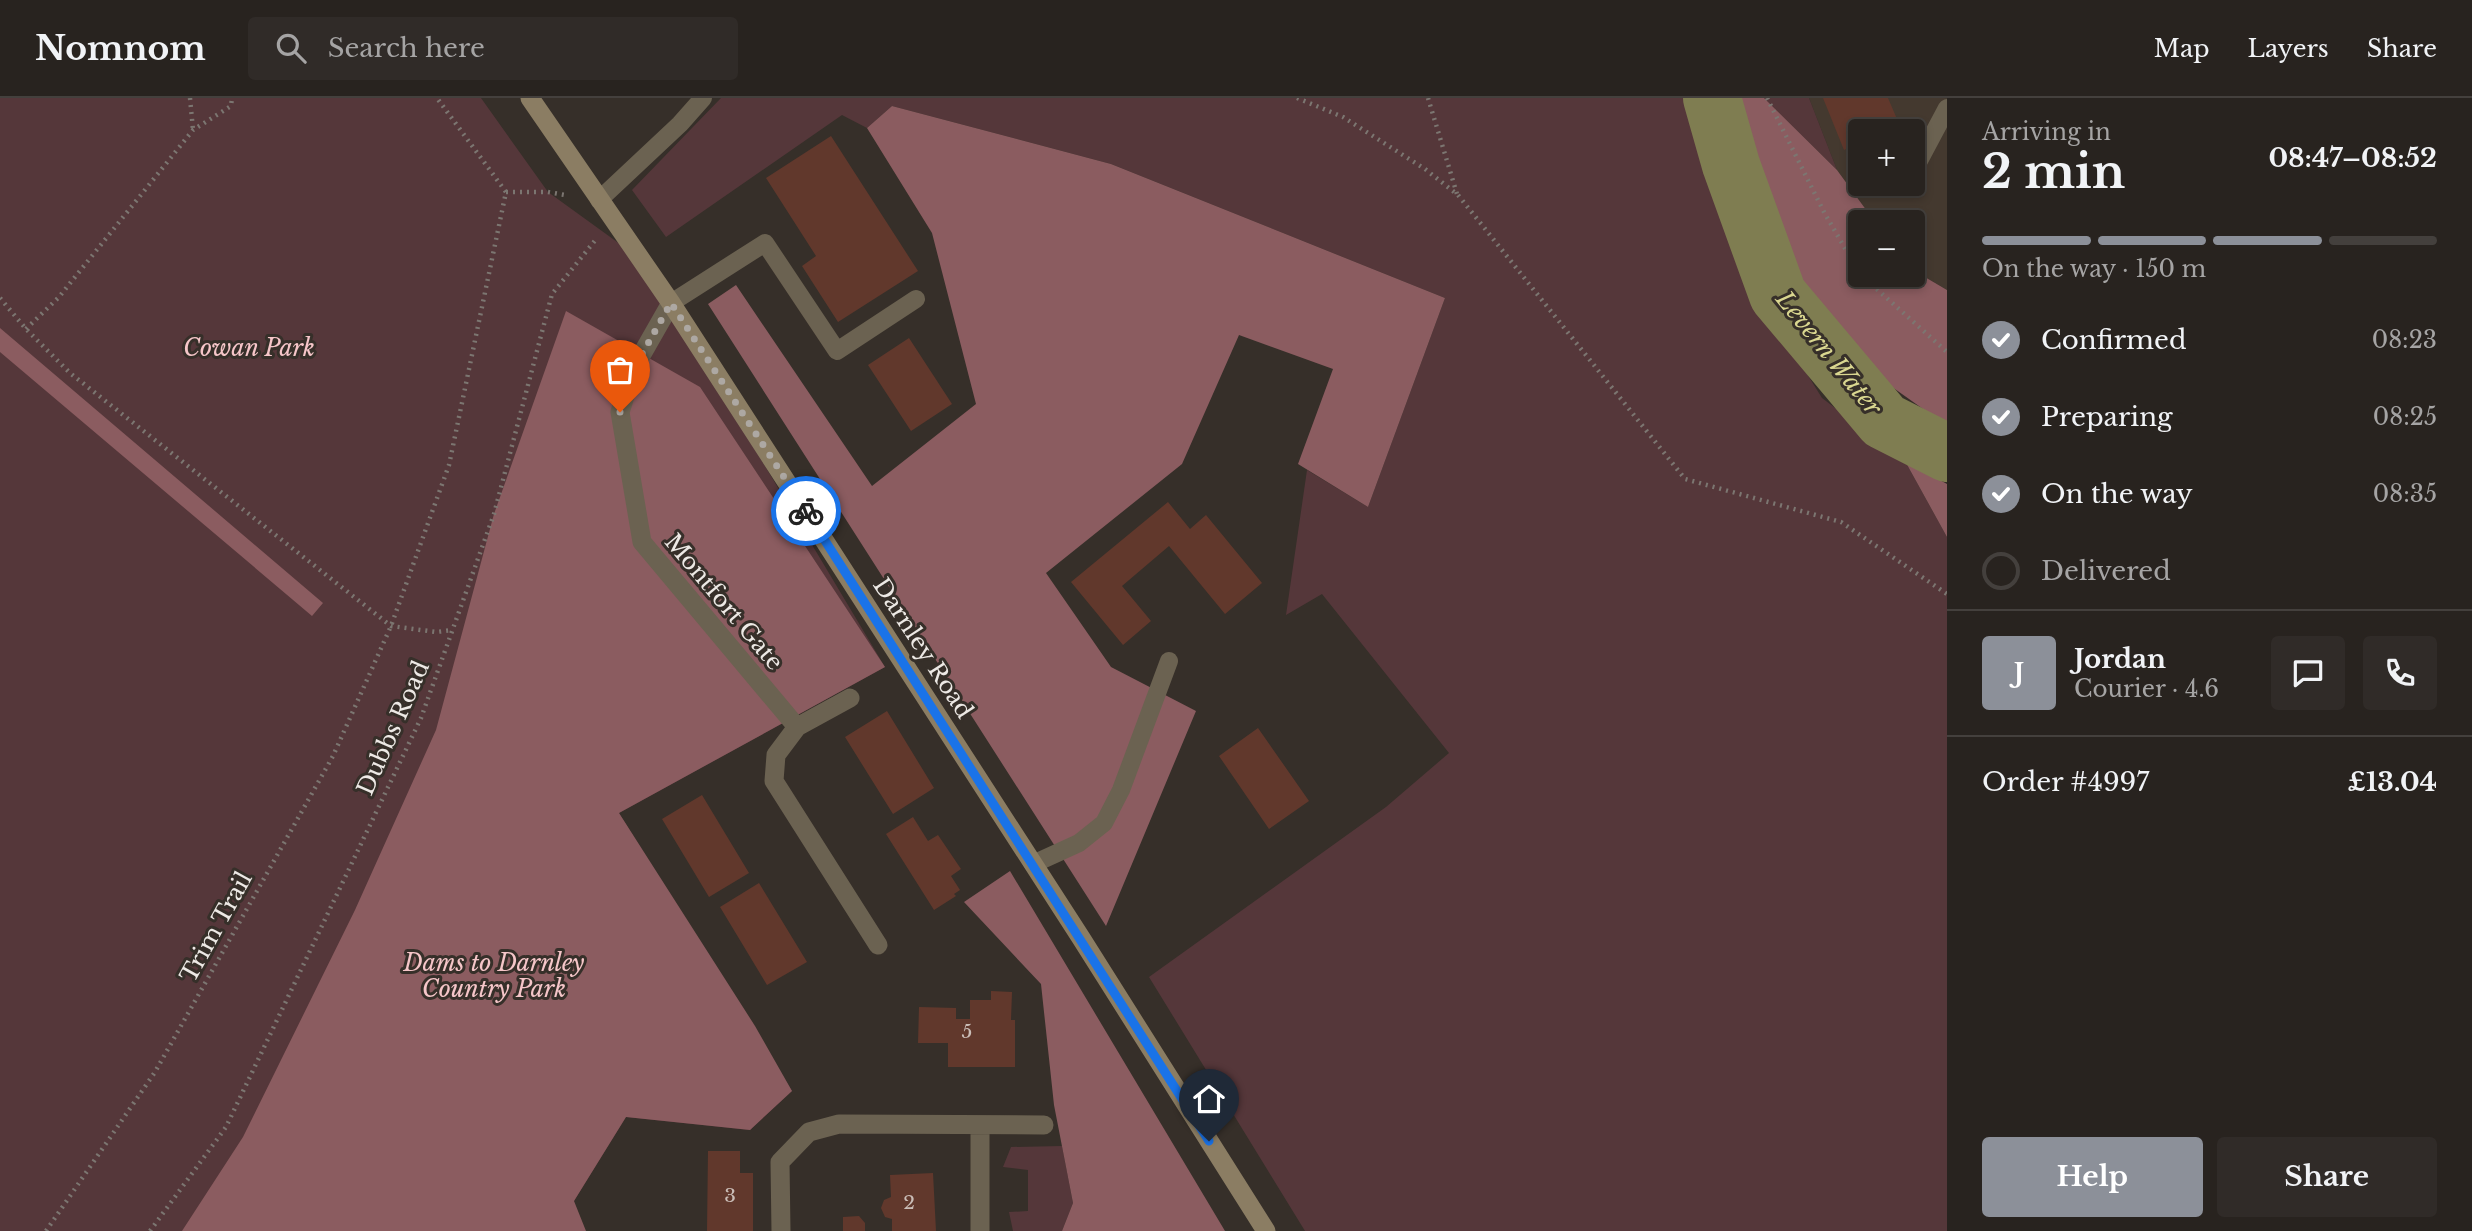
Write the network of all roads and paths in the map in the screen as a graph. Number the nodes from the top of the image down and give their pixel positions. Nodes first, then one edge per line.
1 (190, 98) edge
2 (232, 98) edge
3 (437, 98) edge
4 (530, 98) edge
5 (703, 98) edge
6 (1297, 98) edge
7 (1428, 98) edge
8 (1767, 98) edge
9 (1947, 108) edge
10 (193, 130) junction
11 (1925, 149) edge
12 (506, 192) junction
13 (1458, 195) junction
14 (599, 200) junction
15 (613, 218) junction
16 (1848, 252) edge
17 (1875, 287) edge
18 (0, 299) edge
19 (916, 299) dead end
20 (671, 303) junction
21 (26, 329) junction
22 (1947, 352) edge
23 (1947, 594) edge
24 (391, 626) junction
25 (453, 630) junction
26 (1169, 662) dead end
27 (850, 698) dead end
28 (797, 727) junction
29 (1034, 864) junction
30 (878, 945) dead end
31 (980, 1125) junction
32 (1044, 1125) dead end
33 (46, 1231) edge
34 (150, 1231) edge
35 (781, 1231) edge
36 (981, 1231) edge
37 (1266, 1231) edge

1 - 10 path
2 - 10 path
3 - 12 path
4 - 14 main road, Darnley Road
5 - 14 lane
6 - 13 path
7 - 13 path
8 - 16 path
9 - 11 lane
10 - 21 path
12 - 14 path
12 - 24 path, Trim Trail
13 - 23 path
14 - 15 main road, Darnley Road
15 - 20 main road, Darnley Road
15 - 25 path, Dubbs Road
17 - 22 path
18 - 21 path
19 - 20 lane
20 - 28 street, Montfort Gate
20 - 29 main road, Darnley Road
21 - 24 path
24 - 25 path
24 - 33 path, Trim Trail
25 - 34 path, Dubbs Road
26 - 29 lane
27 - 28 street
28 - 30 street
29 - 37 main road, Darnley Road
31 - 32 street
31 - 35 street
31 - 36 street

